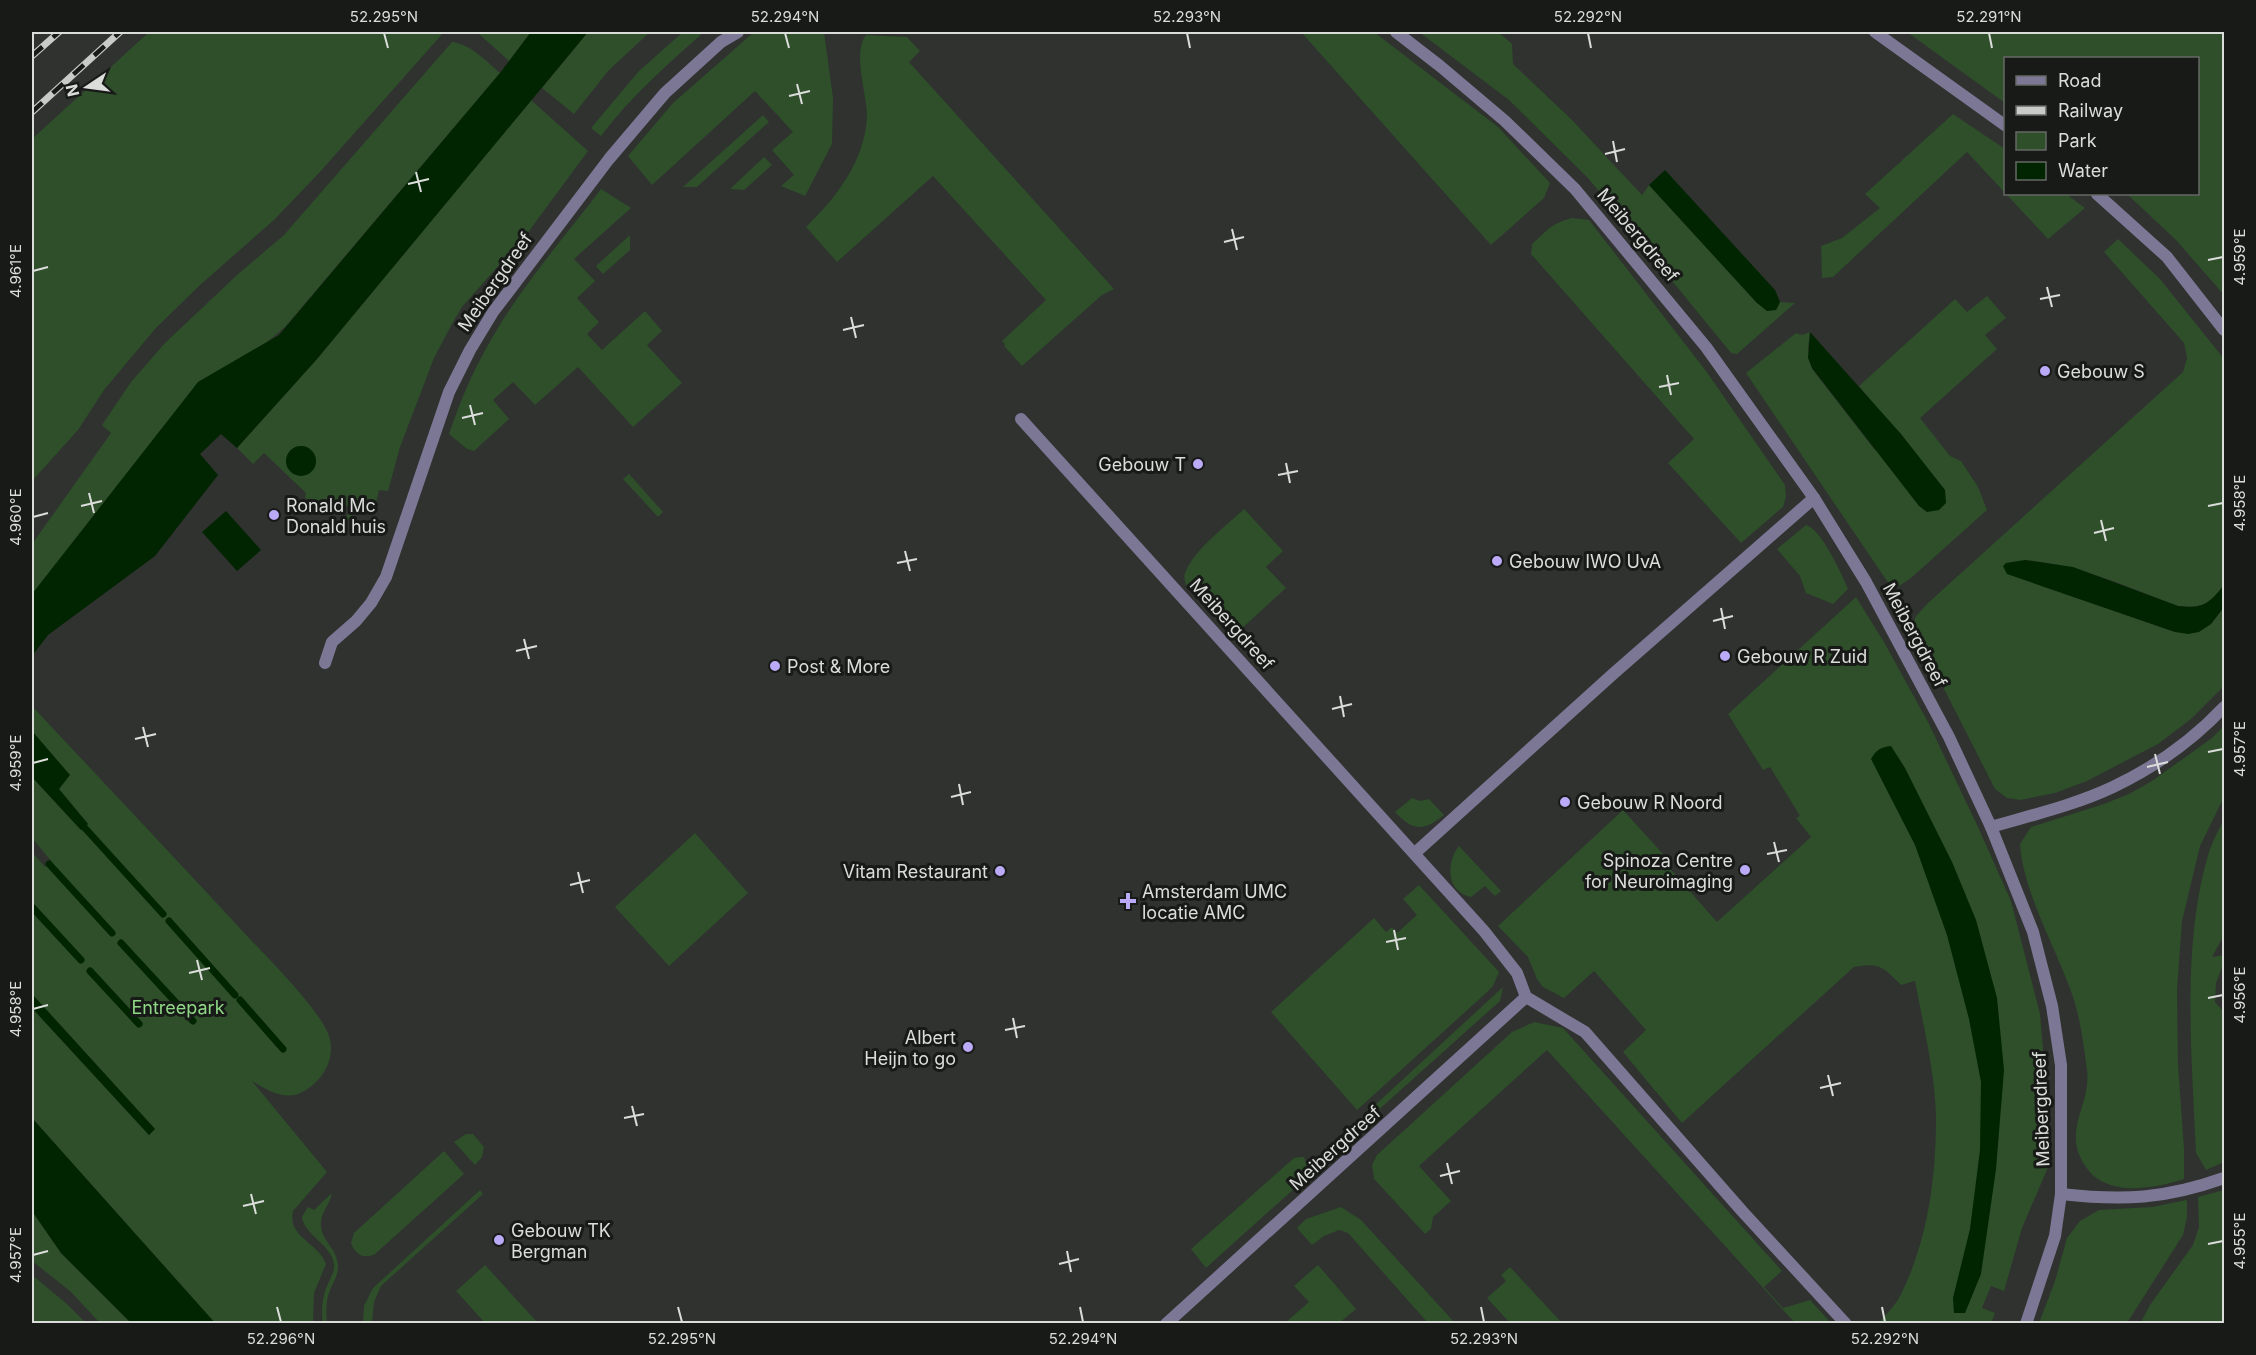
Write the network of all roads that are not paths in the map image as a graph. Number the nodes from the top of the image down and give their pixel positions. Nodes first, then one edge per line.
1 (738, 32) edge
2 (1396, 32) edge
3 (1875, 32) edge
4 (2004, 125) edge
5 (2098, 195) edge
6 (2224, 330) edge
7 (1021, 419) dead end
8 (1814, 498) junction
9 (325, 663) dead end
10 (2224, 707) edge
11 (1991, 827) junction
12 (1415, 853) junction
13 (1526, 997) junction
14 (2224, 1178) edge
15 (2061, 1194) junction
16 (1166, 1323) edge
17 (1846, 1323) edge
18 (2026, 1323) edge

1 - 9 street, Meibergdreef
2 - 8 street, Meibergdreef
3 - 4 street
5 - 6 street
7 - 12 street, Meibergdreef
8 - 11 street, Meibergdreef
8 - 12 street
10 - 11 street
11 - 15 street, Meibergdreef
12 - 13 street, Meibergdreef
13 - 16 street, Meibergdreef
13 - 17 street
14 - 15 street
15 - 18 street, Meibergdreef

